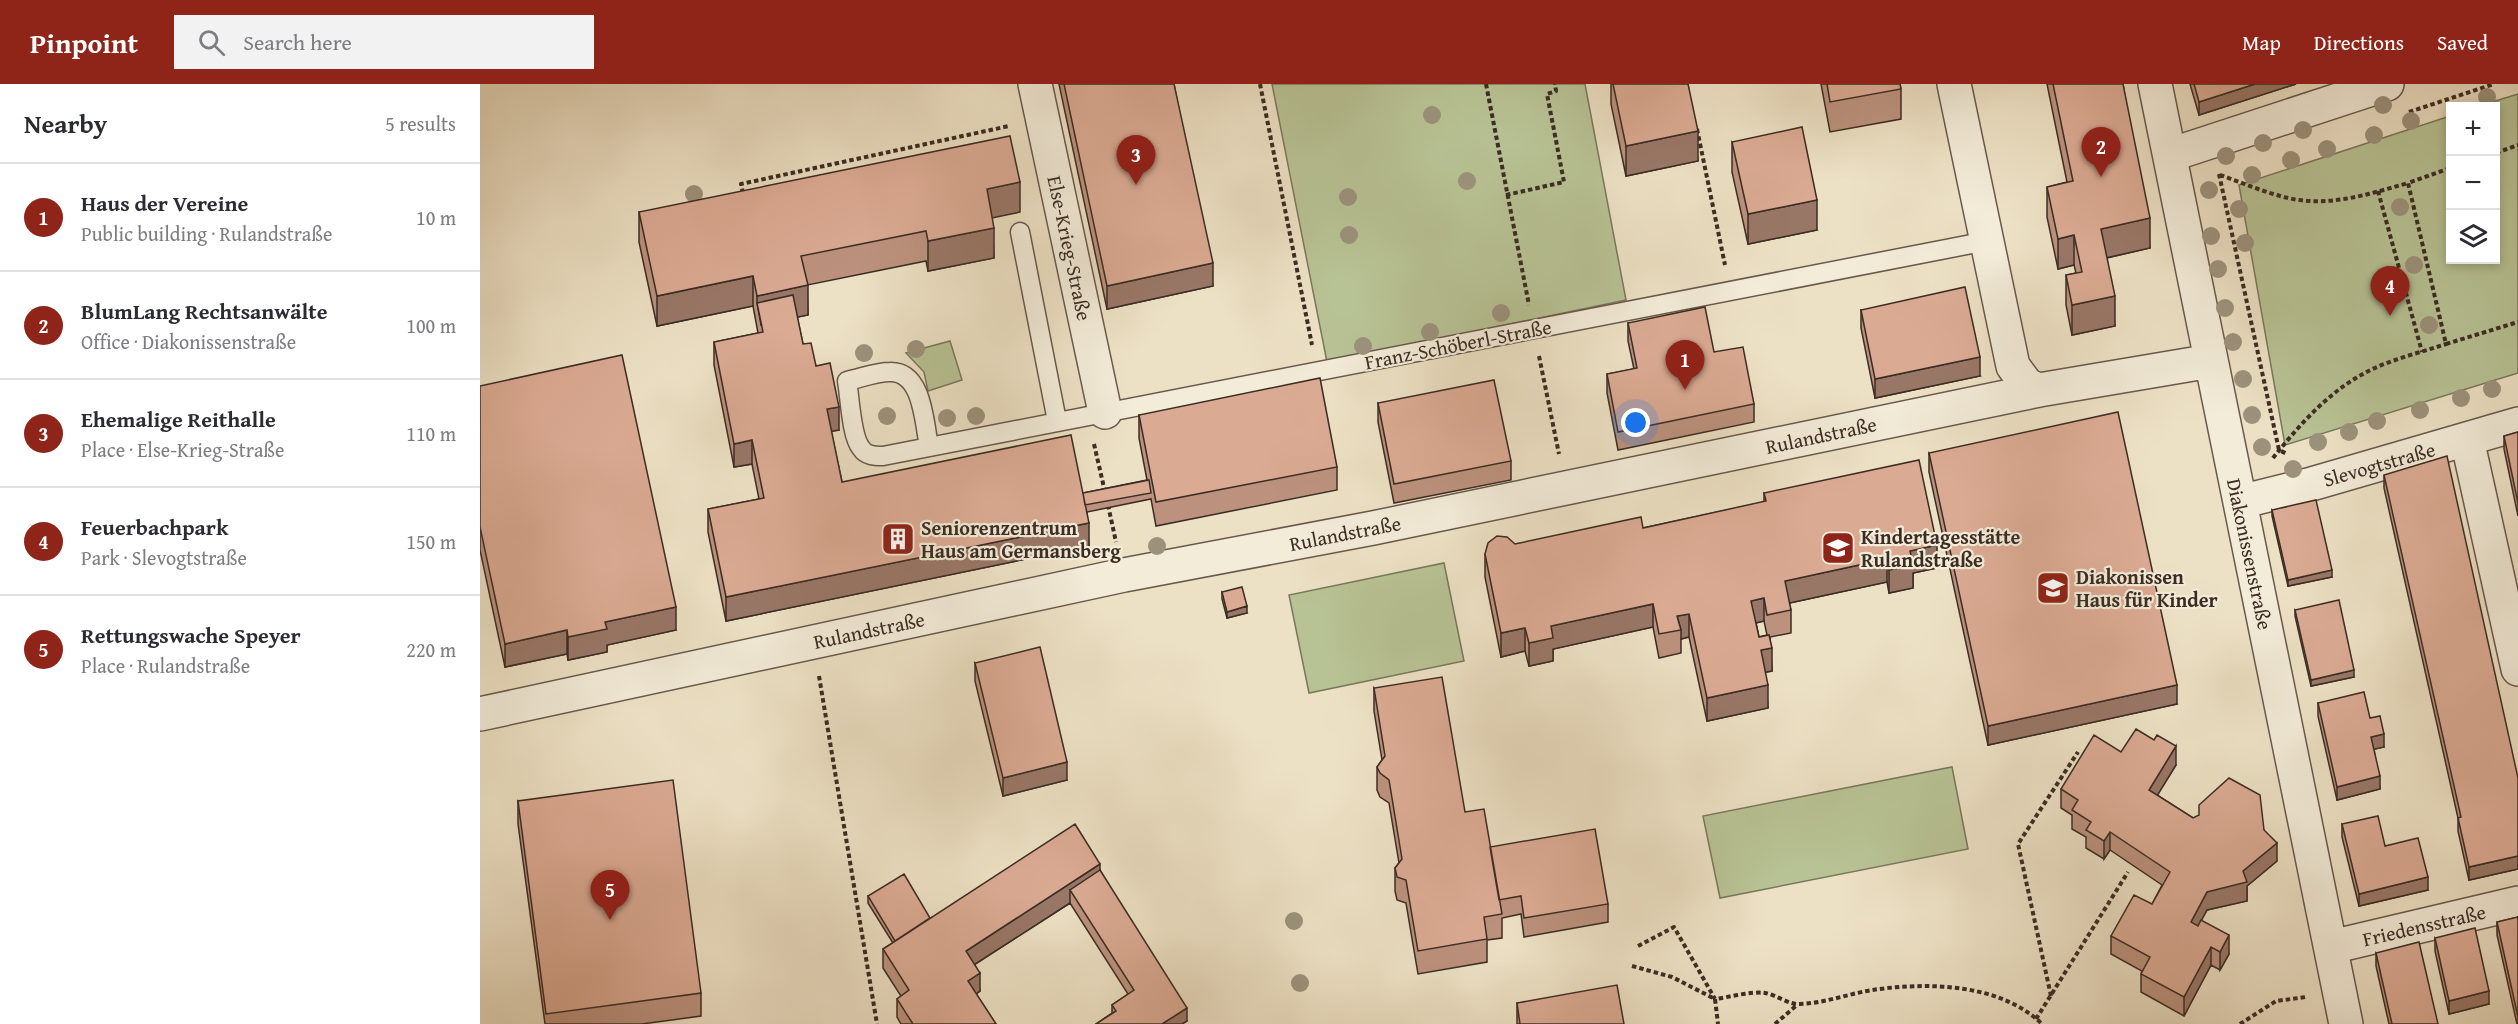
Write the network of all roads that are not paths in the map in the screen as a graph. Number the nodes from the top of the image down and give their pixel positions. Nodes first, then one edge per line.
1 (1035, 84) edge
2 (1954, 84) edge
3 (2155, 84) edge
4 (2387, 84) edge
5 (2170, 155) junction
6 (1020, 232) dead end
7 (1987, 241) junction
8 (2211, 361) junction
9 (2038, 390) junction
10 (1057, 421) junction
11 (2518, 424) edge
12 (1099, 425) junction
13 (2467, 439) junction
14 (929, 446) junction
15 (2240, 502) junction
16 (2518, 669) edge
17 (480, 714) edge
18 (2518, 903) edge
19 (2331, 946) junction
20 (2346, 1024) edge

1 - 12 street, Else-Krieg-Straße
2 - 7 street
3 - 5 street, Diakonissenstraße
4 - 5 street
5 - 8 street, Diakonissenstraße
6 - 10 lane
7 - 9 street
7 - 12 lane, Franz-Schöberl-Straße
8 - 9 street, Rulandstraße
8 - 15 street, Diakonissenstraße
9 - 17 street, Rulandstraße
10 - 12 lane, Franz-Schöberl-Straße
10 - 14 lane, Franz-Schöberl-Straße
11 - 13 street, Slevogtstraße
13 - 15 street, Slevogtstraße
13 - 16 street
14 - 14 lane, Franz-Schöberl-Straße
15 - 19 street, Diakonissenstraße
18 - 19 street, Friedensstraße
19 - 20 street, Diakonissenstraße

